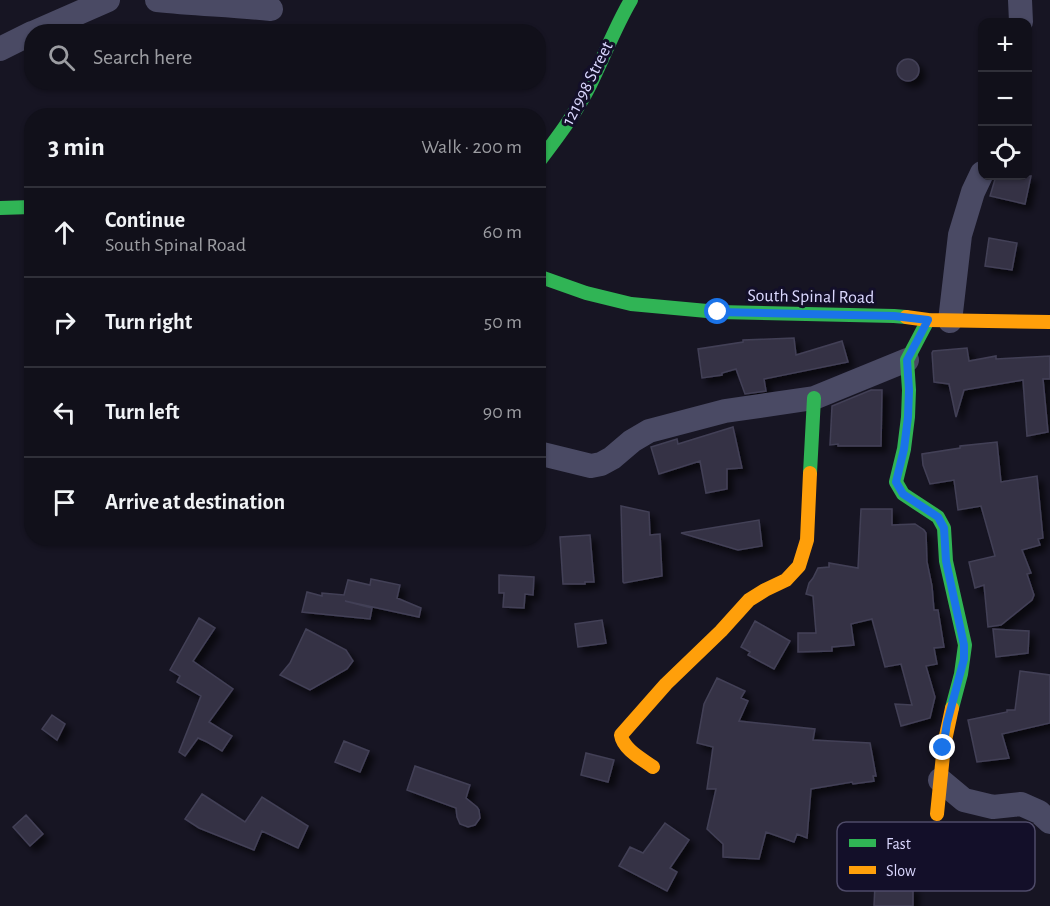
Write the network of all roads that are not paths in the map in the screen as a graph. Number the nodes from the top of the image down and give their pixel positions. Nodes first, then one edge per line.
1 (108, 0) edge
2 (157, 0) edge
3 (631, 0) edge
4 (1020, 0) edge
5 (271, 9) dead end
6 (1021, 18) edge
7 (52, 24) edge
8 (24, 37) edge
9 (0, 49) edge
10 (546, 153) edge
11 (979, 180) edge
12 (24, 207) edge
13 (0, 208) edge
14 (546, 279) edge
15 (939, 320) junction
16 (1050, 322) edge
17 (907, 360) junction
18 (814, 398) junction
19 (546, 455) edge
20 (653, 767) dead end
21 (940, 780) junction
22 (937, 814) dead end
23 (1050, 822) edge

1 - 7 street
2 - 5 street
3 - 10 street, 121998 Street
4 - 6 street
8 - 9 street
11 - 15 street
12 - 13 street
14 - 15 street, South Spinal Road
15 - 16 street, South Spinal Road
15 - 17 street
17 - 18 street
17 - 21 street
18 - 19 street
18 - 20 street
21 - 22 street
21 - 23 street

